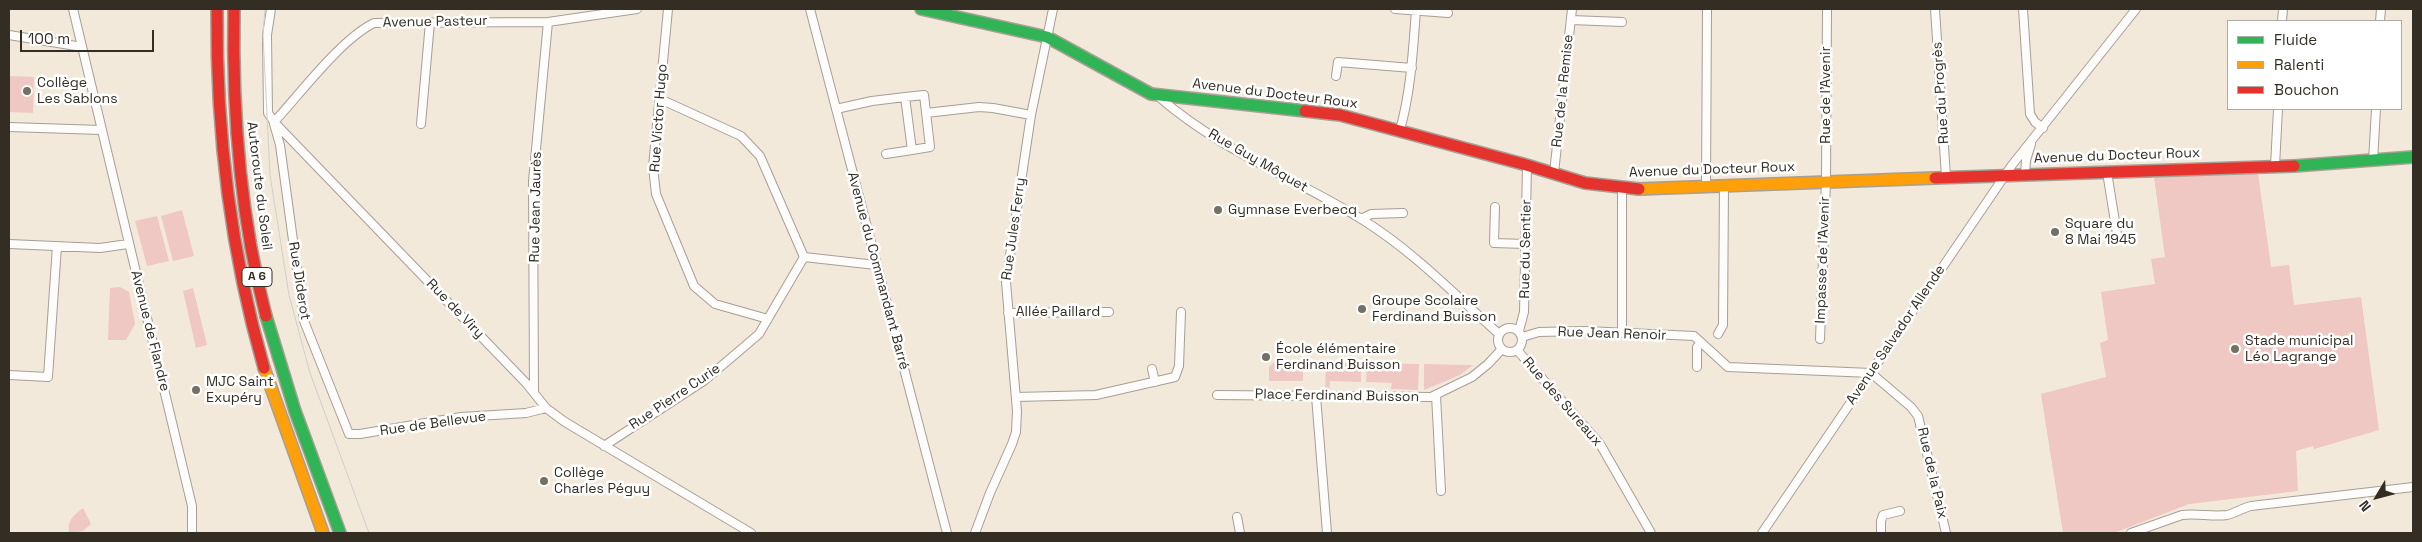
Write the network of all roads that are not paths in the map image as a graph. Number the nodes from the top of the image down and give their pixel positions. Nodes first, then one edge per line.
1 (73, 9) edge
2 (217, 9) edge
3 (234, 9) edge
4 (271, 9) edge
5 (637, 9) edge
6 (668, 9) edge
7 (810, 9) edge
8 (921, 9) edge
9 (1053, 9) edge
10 (1395, 9) edge
11 (1572, 9) edge
12 (1707, 9) edge
13 (1827, 9) edge
14 (1935, 9) edge
15 (2024, 9) edge
16 (2136, 9) edge
17 (1416, 10) junction
18 (1448, 13) dead end
19 (1570, 20) junction
20 (430, 22) junction
21 (548, 22) junction
22 (1622, 22) dead end
23 (9, 35) edge
24 (1047, 37) junction
25 (82, 47) junction
26 (1412, 68) junction
27 (1336, 76) dead end
28 (1160, 96) junction
29 (905, 97) junction
30 (660, 99) junction
31 (836, 109) junction
32 (2278, 110) edge
33 (2376, 110) edge
34 (926, 113) junction
35 (1031, 115) junction
36 (274, 122) junction
37 (421, 124) dead end
38 (9, 127) edge
39 (2043, 128) junction
40 (101, 130) junction
41 (1400, 130) junction
42 (2033, 140) junction
43 (912, 150) junction
44 (886, 154) dead end
45 (2413, 157) edge
46 (2374, 161) junction
47 (1528, 165) junction
48 (2275, 166) junction
49 (2107, 172) junction
50 (1554, 173) junction
51 (2025, 175) junction
52 (2004, 176) junction
53 (1946, 177) junction
54 (1826, 181) junction
55 (1724, 186) junction
56 (1706, 187) junction
57 (1622, 188) junction
58 (1495, 207) dead end
59 (1403, 213) dead end
60 (1361, 219) junction
61 (2117, 234) dead end
62 (9, 244) edge
63 (128, 244) junction
64 (1526, 244) junction
65 (57, 246) junction
66 (804, 257) junction
67 (876, 265) junction
68 (1108, 312) dead end
69 (1181, 312) dead end
70 (1008, 313) junction
71 (768, 319) junction
72 (1622, 333) junction
73 (1499, 334) junction
74 (1520, 334) junction
75 (1718, 334) dead end
76 (1820, 339) dead end
77 (1701, 343) junction
78 (1502, 349) junction
79 (1517, 350) junction
80 (1696, 367) dead end
81 (1152, 369) dead end
82 (1871, 373) junction
83 (9, 375) edge
84 (1155, 382) junction
85 (534, 392) junction
86 (1217, 394) dead end
87 (1436, 395) junction
88 (1316, 396) junction
89 (1016, 397) junction
90 (546, 408) junction
91 (349, 434) joint
92 (604, 446) junction
93 (2413, 487) edge
94 (1441, 491) dead end
95 (1900, 511) dead end
96 (1238, 517) dead end
97 (976, 530) edge
98 (192, 533) edge
99 (323, 533) edge
100 (340, 533) edge
101 (751, 533) edge
102 (947, 533) edge
103 (1240, 533) edge
104 (1327, 533) edge
105 (1651, 533) edge
106 (1762, 533) edge
107 (1881, 533) edge
108 (1946, 533) edge
109 (2131, 533) edge

1 - 25 street, Avenue de Flandre
2 - 99 main road, A 6
3 - 100 main road, Autoroute du Soleil / A 6
4 - 36 street, Rue de Viry
5 - 21 street, Avenue Pasteur
6 - 30 street, Rue Victor Hugo
7 - 31 street, Avenue du Commandant Barré
8 - 24 main road, Avenue du Docteur Roux
9 - 24 street, Rue Jules Ferry
10 - 17 street
11 - 19 street, Rue de la Remise
12 - 56 street
13 - 54 street, Rue de l'Avenir
14 - 53 street, Rue du Progrès
15 - 39 street
16 - 39 street, Avenue Salvador Allende
17 - 18 street
17 - 26 street
19 - 22 street
19 - 50 street, Rue de la Remise
20 - 21 street, Avenue Pasteur
20 - 36 street, Avenue Pasteur
20 - 37 street
21 - 85 street, Rue Jean Jaurès
23 - 25 street
24 - 28 main road, Avenue du Docteur Roux
24 - 35 street, Rue Jules Ferry
25 - 40 street, Avenue de Flandre
26 - 27 street
26 - 41 street
28 - 41 main road, Avenue du Docteur Roux
28 - 60 street, Rue Guy Môquet
29 - 31 street
29 - 34 street
29 - 43 street
30 - 66 street
30 - 71 street, Rue Victor Hugo
31 - 67 street, Avenue du Commandant Barré
32 - 48 street
33 - 46 street
34 - 35 street
34 - 43 street
35 - 70 street, Rue Jules Ferry
36 - 85 street, Rue de Viry
36 - 91 street, Rue Diderot
38 - 40 street
39 - 42 street, Avenue Salvador Allende
40 - 63 street, Avenue de Flandre
41 - 47 main road, Avenue du Docteur Roux
42 - 51 street, Avenue Salvador Allende
42 - 52 street, Avenue Salvador Allende
43 - 44 street
45 - 46 main road, Avenue du Docteur Roux
46 - 48 main road, Avenue du Docteur Roux
47 - 50 main road, Avenue du Docteur Roux
47 - 64 street, Rue du Sentier
48 - 49 main road, Avenue du Docteur Roux
49 - 51 main road, Avenue du Docteur Roux
49 - 61 street
50 - 57 main road, Avenue du Docteur Roux
51 - 52 main road, Avenue du Docteur Roux
52 - 53 main road, Avenue du Docteur Roux
52 - 82 street, Avenue Salvador Allende
53 - 54 main road, Avenue du Docteur Roux
54 - 55 main road, Avenue du Docteur Roux
54 - 76 street, Impasse de l'Avenir
55 - 56 main road, Avenue du Docteur Roux
55 - 75 street
56 - 57 main road, Avenue du Docteur Roux
57 - 72 street
58 - 64 street
59 - 60 street
60 - 73 street, Rue Guy Môquet
62 - 65 street
63 - 65 street
63 - 98 street, Avenue de Flandre
64 - 74 street, Rue du Sentier
65 - 83 street
66 - 67 street
66 - 71 street, Rue Pierre Curie
67 - 102 street, Avenue du Commandant Barré
68 - 70 street, Allée Paillard
69 - 84 street
70 - 89 street, Rue Jules Ferry
71 - 92 street, Rue Pierre Curie
72 - 74 street, Rue Jean Renoir
72 - 77 street, Rue Jean Renoir
73 - 74 street
73 - 78 street
74 - 79 street
77 - 80 street
77 - 82 street, Rue Jean Renoir
78 - 79 street
78 - 87 street, Place Ferdinand Buisson
79 - 105 street, Rue des Sureaux
81 - 84 street
82 - 106 street, Avenue Salvador Allende
82 - 108 street, Rue de la Paix
84 - 89 street
85 - 90 street, Rue de Viry
86 - 88 street, Place Ferdinand Buisson
87 - 88 street, Place Ferdinand Buisson
87 - 94 street
88 - 104 street
89 - 97 street, Rue Jules Ferry
90 - 91 street, Rue de Bellevue
90 - 92 street, Rue de Viry
92 - 101 street, Rue de Viry
93 - 109 street
95 - 107 street
96 - 103 street

